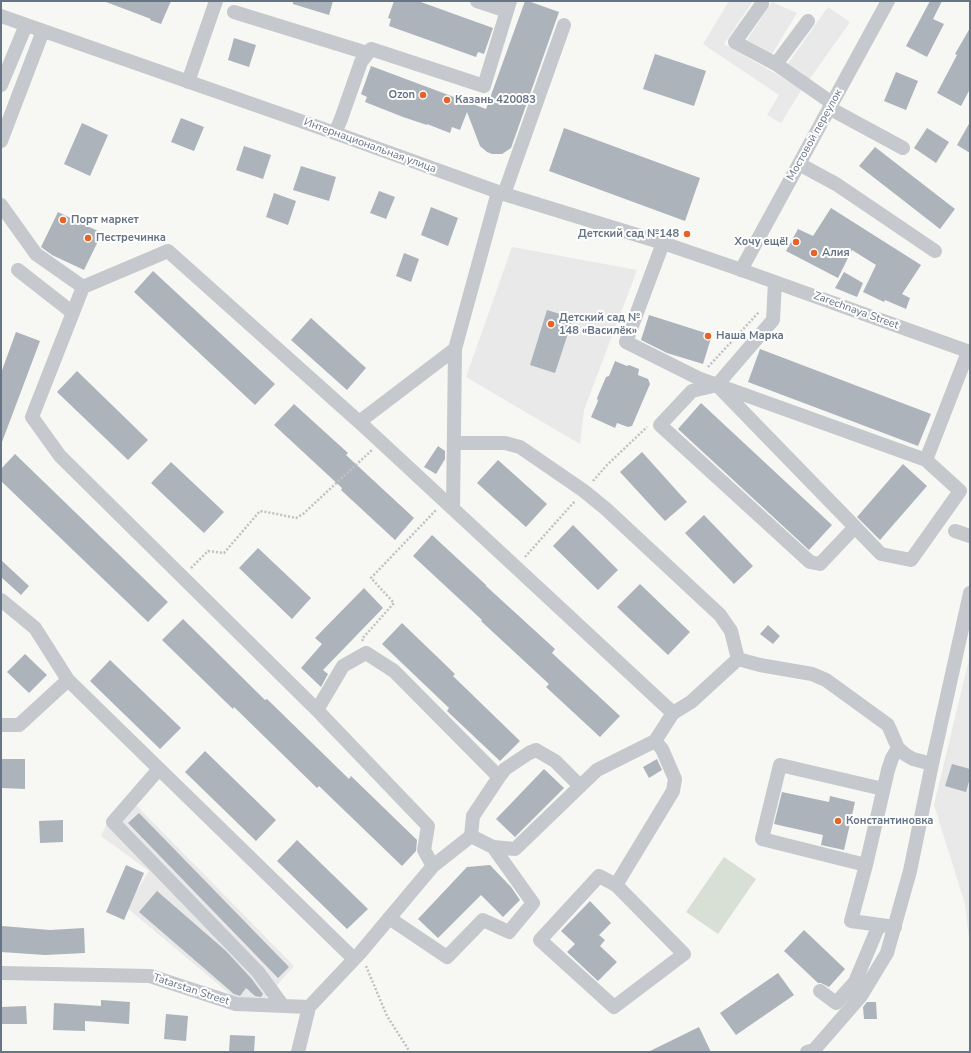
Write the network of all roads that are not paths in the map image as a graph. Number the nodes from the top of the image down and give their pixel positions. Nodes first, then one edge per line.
1 (216, 1) edge
2 (478, 1) edge
3 (888, 1) edge
4 (762, 4) dead end
5 (509, 6) edge
6 (234, 12) dead end
7 (1, 16) edge
8 (808, 21) dead end
9 (26, 25) junction
10 (564, 25) dead end
11 (43, 31) junction
12 (368, 53) junction
13 (776, 64) junction
14 (188, 82) junction
15 (1, 85) edge
16 (831, 106) junction
17 (335, 133) junction
18 (1, 141) edge
19 (903, 148) dead end
20 (799, 164) junction
21 (501, 193) junction
22 (1, 205) edge
23 (663, 243) junction
24 (935, 251) dead end
25 (18, 270) dead end
26 (741, 270) junction
27 (775, 282) junction
28 (83, 287) junction
29 (73, 313) junction
30 (455, 349) junction
31 (969, 352) edge
32 (716, 385) junction
33 (359, 422) junction
34 (454, 443) junction
35 (926, 460) junction
36 (449, 505) junction
37 (855, 527) junction
38 (956, 531) dead end
39 (970, 536) edge
40 (970, 593) edge
41 (1, 600) edge
42 (738, 659) junction
43 (68, 680) junction
44 (317, 710) junction
45 (673, 713) junction
46 (1, 725) edge
47 (655, 741) junction
48 (898, 748) junction
49 (932, 764) junction
50 (159, 769) junction
51 (499, 777) junction
52 (580, 786) junction
53 (883, 789) junction
54 (471, 836) junction
55 (493, 847) junction
56 (866, 865) junction
57 (433, 866) junction
58 (616, 885) junction
59 (389, 918) junction
60 (880, 925) junction
61 (895, 927) junction
62 (357, 956) junction
63 (1, 973) edge
64 (820, 991) dead end
65 (283, 1006) junction
66 (309, 1007) junction
67 (298, 1052) edge
68 (807, 1052) edge

1 - 14 street
2 - 5 street
3 - 16 street, Мостовой переулок
4 - 13 street
5 - 12 street
6 - 12 street
7 - 9 street, Интернациональная улица
8 - 13 street
9 - 11 street, Интернациональная улица
9 - 15 street
10 - 21 street
11 - 14 street, Интернациональная улица
11 - 18 street
12 - 17 street
13 - 16 street
14 - 17 street, Интернациональная улица
16 - 19 street
16 - 20 street, Мостовой переулок
17 - 21 street, Интернациональная улица
20 - 24 street
20 - 26 street, Мостовой переулок
21 - 23 street, Интернациональная улица
21 - 30 street
22 - 28 street
23 - 26 street, Интернациональная улица
23 - 32 street
25 - 29 street
26 - 27 street, Zarechnaya Street
27 - 31 street, Zarechnaya Street
27 - 32 street
28 - 29 street
28 - 33 street
29 - 44 street
30 - 33 street
30 - 34 street
31 - 35 street
32 - 35 street
32 - 37 street
32 - 37 street
33 - 36 street
34 - 36 street
34 - 42 street
35 - 37 street
36 - 45 street
38 - 39 street
40 - 49 street
41 - 43 street
42 - 45 street
42 - 48 street
43 - 46 street
43 - 50 street
44 - 51 street
44 - 57 street
45 - 47 street
47 - 52 street
47 - 58 street
48 - 49 street
48 - 53 street
49 - 61 street
50 - 62 street
50 - 65 street
51 - 52 street
51 - 54 street
52 - 55 street
53 - 56 street
53 - 56 street
54 - 55 street
54 - 57 street
55 - 59 street
56 - 60 street
57 - 59 street
58 - 58 street
59 - 62 street
60 - 61 street
60 - 64 street
61 - 68 street
62 - 66 street
63 - 65 street, Tatarstan Street
65 - 66 street, Tatarstan Street
66 - 67 street

